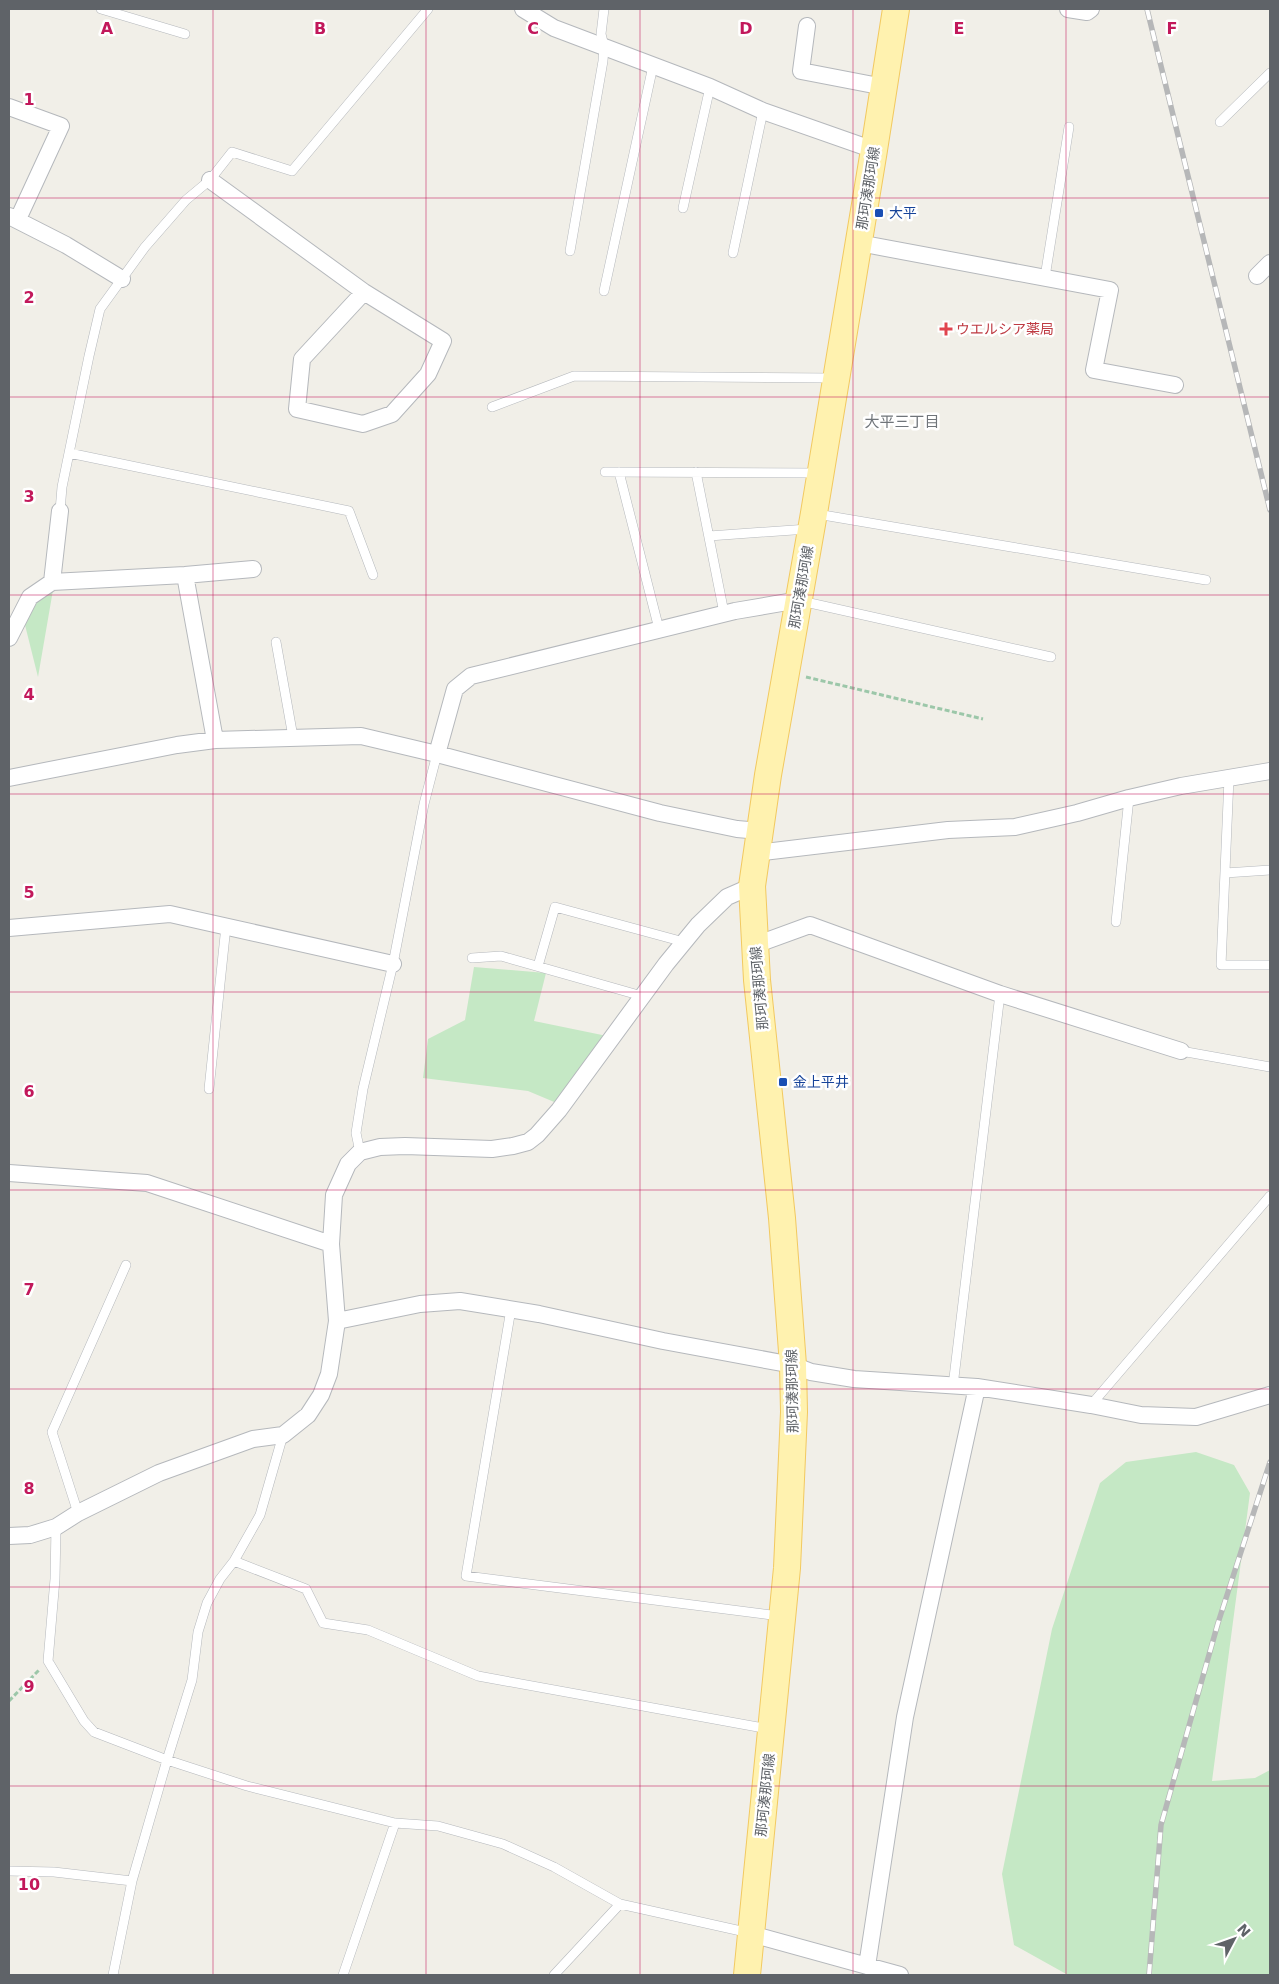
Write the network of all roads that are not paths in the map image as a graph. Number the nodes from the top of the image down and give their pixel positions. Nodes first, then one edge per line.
1 (101, 9) edge
2 (428, 9) edge
3 (523, 9) edge
4 (604, 9) edge
5 (896, 9) edge
6 (1068, 9) edge
7 (1091, 9) edge
8 (807, 26) dead end
9 (185, 34) dead end
10 (604, 46) junction
11 (653, 66) junction
12 (1270, 73) edge
13 (884, 87) junction
14 (710, 88) junction
15 (9, 107) edge
16 (763, 111) junction
17 (1220, 122) dead end
18 (1069, 127) dead end
19 (874, 150) junction
20 (210, 180) junction
21 (683, 208) dead end
22 (13, 218) edge
23 (859, 243) junction
24 (570, 251) dead end
25 (733, 253) dead end
26 (1270, 263) edge
27 (1258, 276) dead end
28 (1045, 277) junction
29 (122, 279) junction
30 (604, 291) dead end
31 (364, 292) junction
32 (836, 378) junction
33 (1175, 384) dead end
34 (492, 407) dead end
35 (69, 453) junction
36 (605, 472) dead end
37 (619, 472) junction
38 (696, 472) junction
39 (820, 473) junction
40 (60, 511) joint
41 (812, 521) junction
42 (709, 536) junction
43 (253, 569) dead end
44 (185, 575) junction
45 (373, 575) dead end
46 (1206, 580) dead end
47 (52, 582) junction
48 (799, 600) junction
49 (724, 613) junction
50 (658, 629) junction
51 (9, 638) edge
52 (276, 642) dead end
53 (1051, 657) dead end
54 (293, 737) junction
55 (214, 740) junction
56 (438, 754) junction
57 (1270, 771) edge
58 (9, 778) edge
59 (1229, 778) junction
60 (1129, 798) junction
61 (758, 842) junction
62 (1270, 870) edge
63 (1225, 873) junction
64 (752, 886) junction
65 (1116, 922) dead end
66 (226, 926) junction
67 (9, 928) edge
68 (684, 942) junction
69 (755, 945) junction
70 (472, 958) dead end
71 (393, 964) junction
72 (1270, 965) edge
73 (538, 966) junction
74 (1000, 994) junction
75 (642, 996) junction
76 (1181, 1051) joint
77 (1270, 1068) edge
78 (209, 1089) dead end
79 (360, 1152) junction
80 (9, 1173) edge
81 (1270, 1196) edge
82 (331, 1244) junction
83 (126, 1265) dead end
84 (511, 1309) junction
85 (337, 1321) junction
86 (793, 1365) junction
87 (952, 1386) junction
88 (977, 1387) junction
89 (1270, 1395) edge
90 (1090, 1405) junction
91 (283, 1435) junction
92 (78, 1512) junction
93 (56, 1527) junction
94 (9, 1536) edge
95 (234, 1561) junction
96 (782, 1617) junction
97 (772, 1729) junction
98 (167, 1760) junction
99 (395, 1823) junction
100 (9, 1871) edge
101 (132, 1881) junction
102 (620, 1904) junction
103 (751, 1934) junction
104 (867, 1966) junction
105 (113, 1975) edge
106 (343, 1975) edge
107 (554, 1975) edge
108 (747, 1975) edge
109 (900, 1975) edge

1 - 9 lane
2 - 20 lane
3 - 10 street
4 - 10 lane
5 - 13 main road, 那珂湊那珂線
6 - 7 street
8 - 13 street
10 - 11 street
10 - 24 lane
11 - 14 street
11 - 30 lane
12 - 17 lane
13 - 19 main road, 那珂湊那珂線
14 - 16 street
14 - 21 lane
15 - 22 street
16 - 19 street
16 - 25 lane
18 - 28 lane
19 - 23 main road, 那珂湊那珂線
20 - 29 lane
20 - 31 street
22 - 29 street
23 - 28 street
23 - 32 main road, 那珂湊那珂線
26 - 27 street
28 - 33 street
29 - 35 lane
31 - 31 street
32 - 34 lane
32 - 39 main road, 那珂湊那珂線
35 - 40 lane
35 - 45 lane
36 - 37 lane
37 - 38 lane
37 - 50 lane
38 - 39 lane
38 - 42 lane
39 - 41 main road, 那珂湊那珂線
40 - 47 street
41 - 42 lane
41 - 46 lane
41 - 48 main road, 那珂湊那珂線
42 - 49 lane
43 - 44 street
44 - 47 street
44 - 55 street
47 - 51 street
48 - 49 street
48 - 53 lane
48 - 61 main road, 那珂湊那珂線
49 - 50 street
50 - 56 street
52 - 54 lane
54 - 55 street
54 - 56 street
55 - 58 street
56 - 61 street
56 - 71 lane
57 - 59 street
59 - 60 street
59 - 63 lane
60 - 61 street
60 - 65 lane
61 - 64 main road, 那珂湊那珂線
62 - 63 lane
63 - 72 lane
64 - 68 street
64 - 69 main road, 那珂湊那珂線
66 - 67 street
66 - 71 street
66 - 78 lane
68 - 73 lane
68 - 75 street
69 - 74 street
69 - 86 main road, 那珂湊那珂線
70 - 73 lane
71 - 79 lane
73 - 75 lane
74 - 76 street
74 - 87 lane
75 - 79 street
76 - 77 lane
79 - 82 street
80 - 82 street
81 - 90 lane
82 - 85 street
83 - 92 lane
84 - 85 street
84 - 86 street
84 - 96 lane
85 - 91 street
86 - 87 street
86 - 96 main road, 那珂湊那珂線
87 - 88 street
88 - 90 street
88 - 104 street
89 - 90 street
91 - 92 street
91 - 95 lane
92 - 93 street
93 - 94 street
93 - 98 lane
95 - 97 lane
95 - 98 lane
96 - 97 main road, 那珂湊那珂線
97 - 103 main road, 那珂湊那珂線
98 - 99 lane
98 - 101 lane
99 - 102 lane
99 - 106 lane
100 - 101 lane
101 - 105 lane
102 - 103 lane
102 - 107 lane
103 - 104 street
103 - 108 main road, 那珂湊那珂線
104 - 109 street

